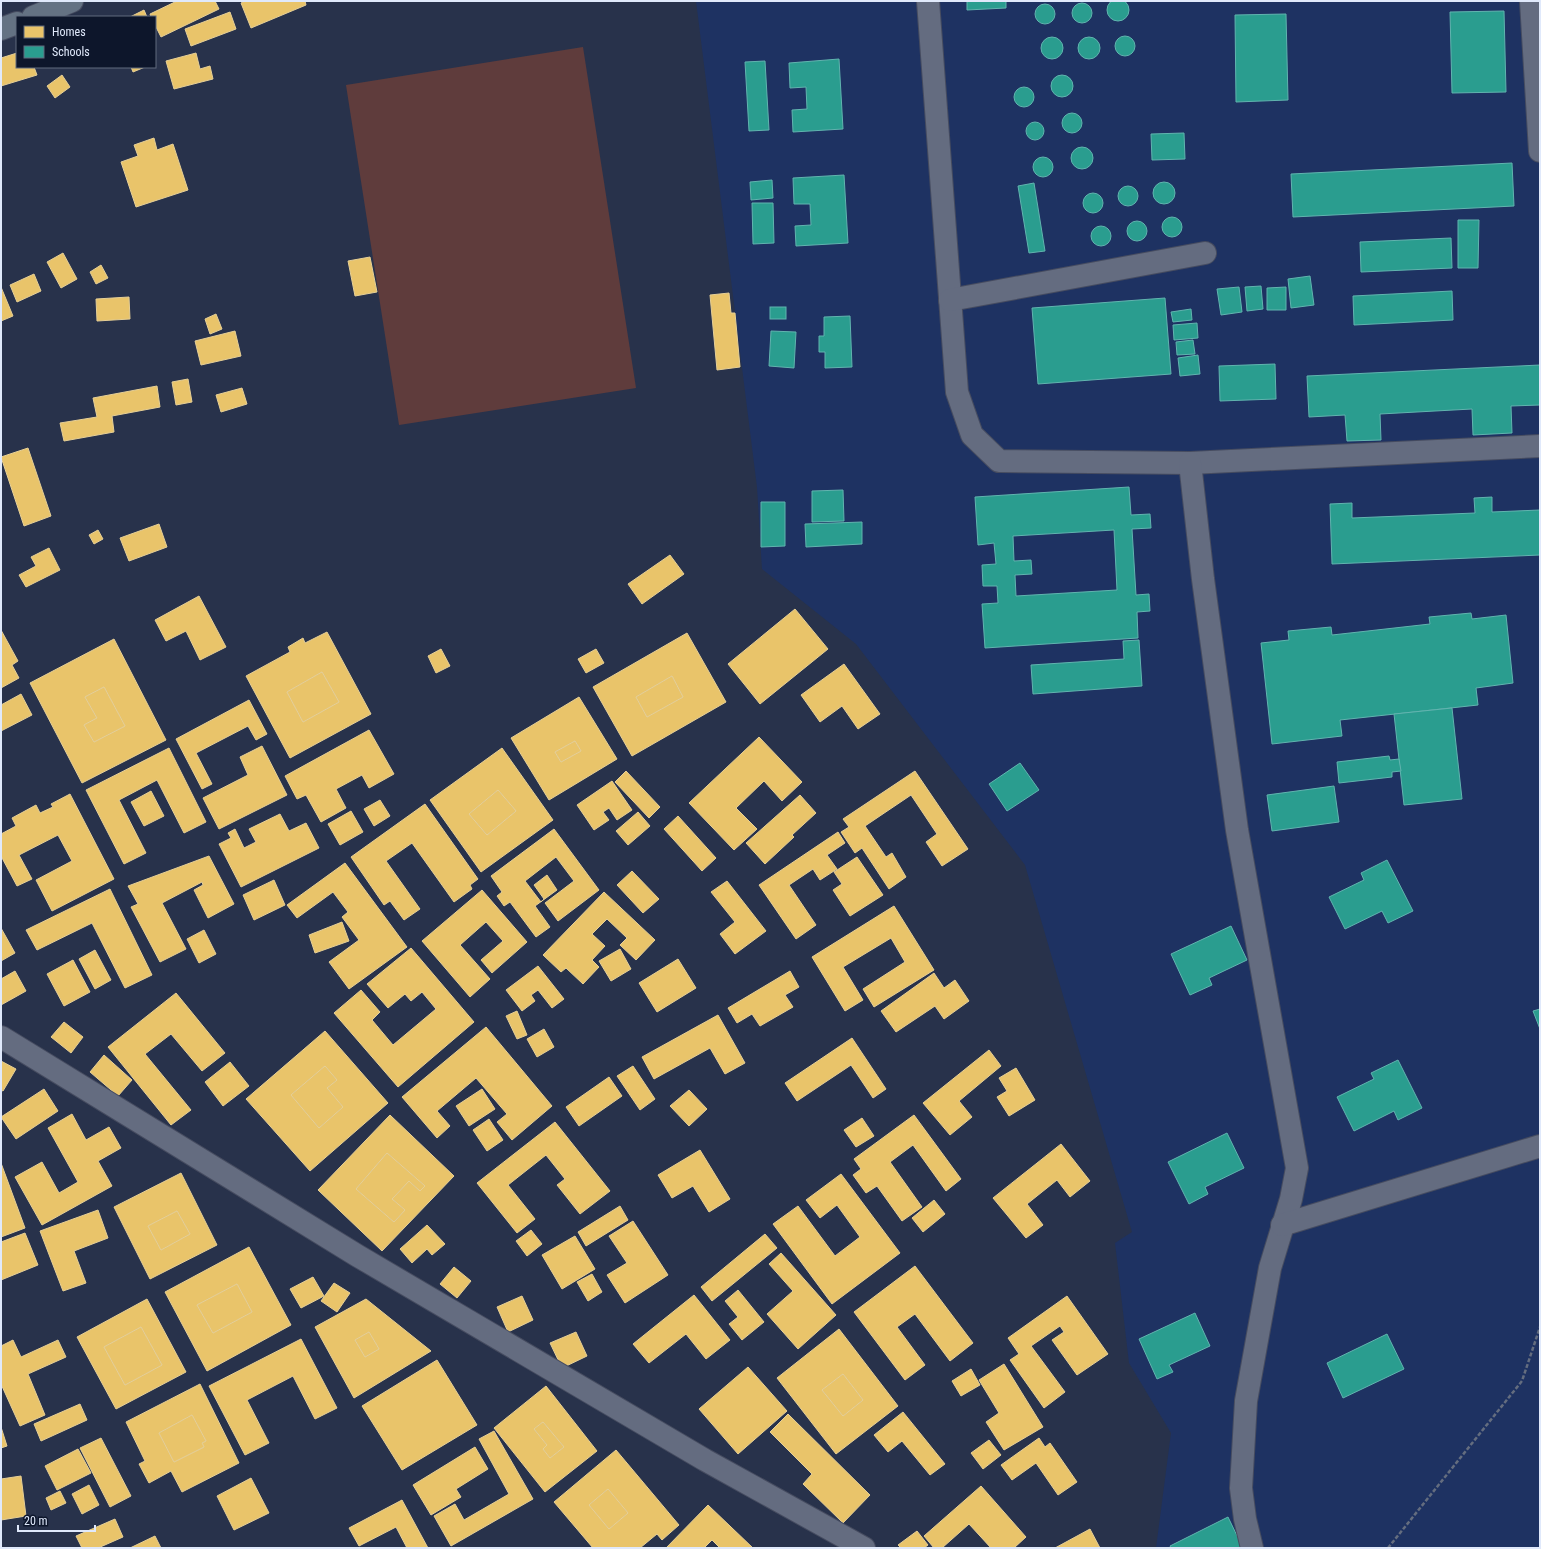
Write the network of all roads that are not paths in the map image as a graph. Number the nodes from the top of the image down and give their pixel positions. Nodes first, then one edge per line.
1 (72, 1) edge
2 (928, 1) edge
3 (1531, 1) edge
4 (35, 16) edge
5 (16, 23) edge
6 (1, 29) edge
7 (1540, 151) edge
8 (1205, 253) dead end
9 (950, 300) junction
10 (1540, 446) edge
11 (1190, 462) junction
12 (1, 1037) edge
13 (1540, 1146) edge
14 (1282, 1225) junction
15 (864, 1548) edge
16 (1252, 1548) edge

1 - 4 main road
2 - 9 street
3 - 7 street
5 - 6 main road
8 - 9 street
9 - 11 street
10 - 11 street
11 - 14 street
12 - 15 street
13 - 14 street
14 - 16 street

